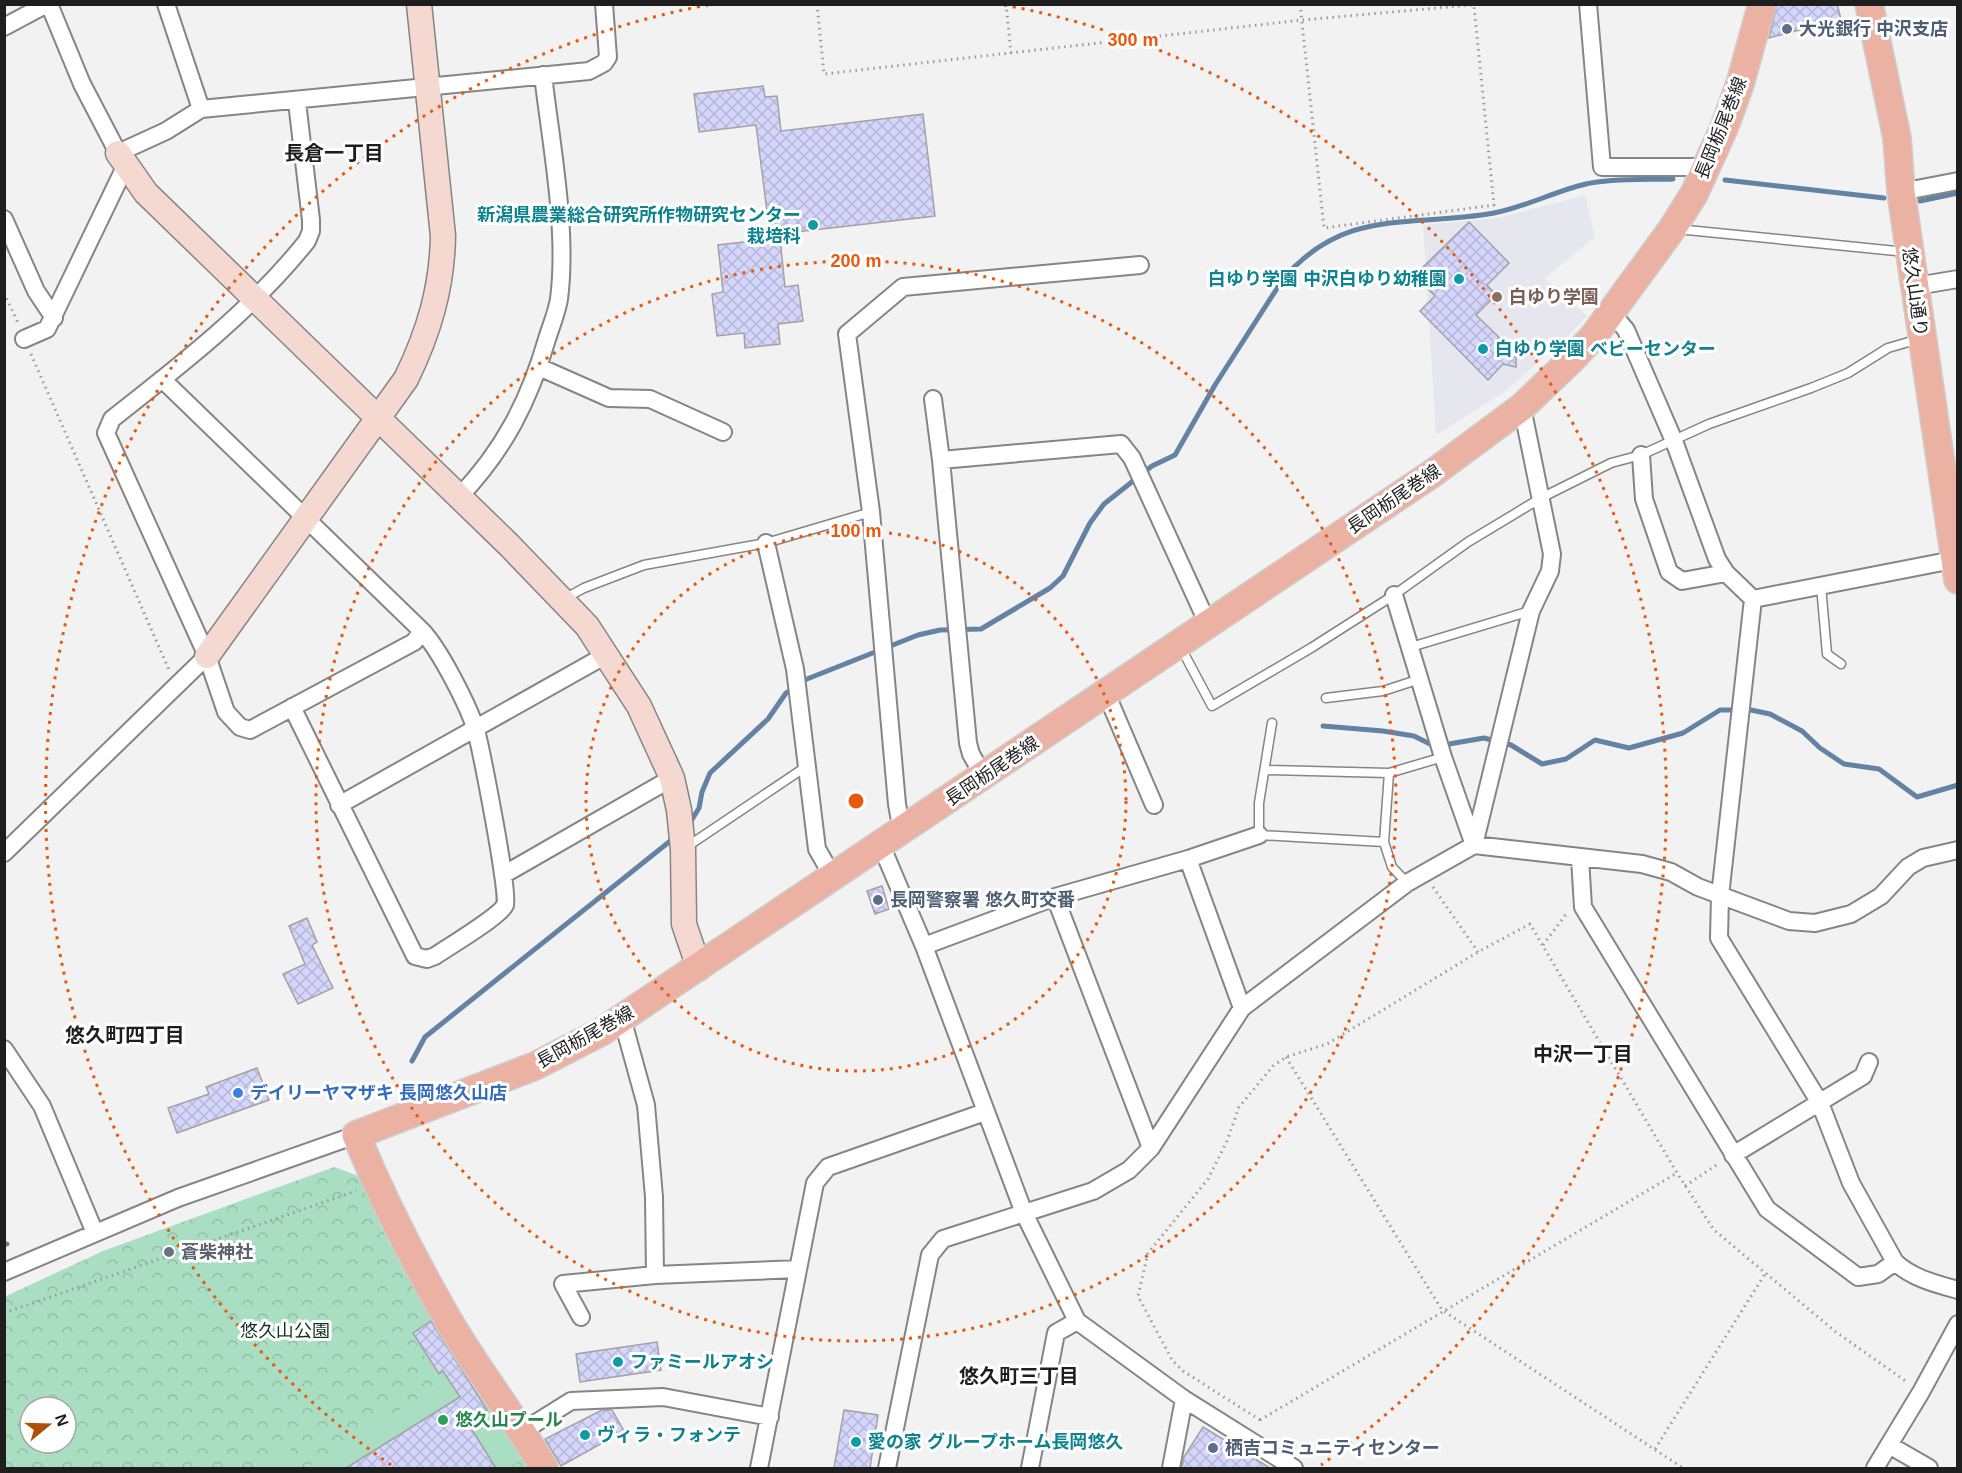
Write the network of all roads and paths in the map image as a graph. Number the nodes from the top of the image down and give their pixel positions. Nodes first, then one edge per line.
1 (48, 4) edge
2 (166, 4) edge
3 (419, 4) edge
4 (603, 4) edge
5 (817, 4) edge
6 (1006, 4) edge
7 (1300, 4) edge
8 (1482, 4) edge
9 (1588, 4) edge
10 (1762, 4) edge
11 (1869, 4) edge
12 (1474, 6) edge
13 (1302, 20) junction
14 (4, 27) edge
15 (1011, 53) junction
16 (543, 75) junction
17 (428, 88) junction
18 (297, 102) junction
19 (201, 109) junction
20 (121, 160) junction
21 (1707, 167) junction
22 (1958, 181) edge
23 (1901, 192) junction
24 (4, 219) edge
25 (1672, 228) junction
26 (1910, 252) junction
27 (1140, 265) dead end
28 (1958, 279) edge
29 (1916, 286) junction
30 (4, 293) edge
31 (254, 299) junction
32 (1611, 312) junction
33 (54, 318) junction
34 (1922, 338) junction
35 (24, 339) junction
36 (539, 367) junction
37 (162, 380) junction
38 (933, 399) dead end
39 (1522, 406) junction
40 (377, 417) junction
41 (723, 432) dead end
42 (1674, 441) junction
43 (1641, 455) junction
44 (941, 460) junction
45 (459, 497) junction
46 (1541, 498) junction
47 (871, 512) junction
48 (307, 518) junction
49 (766, 543) junction
50 (1956, 566) edge
51 (1726, 573) junction
52 (1821, 586) junction
53 (1394, 595) junction
54 (564, 599) junction
55 (1753, 599) junction
56 (1531, 611) junction
57 (1208, 624) junction
58 (422, 631) junction
59 (1179, 644) junction
60 (1411, 647) junction
61 (606, 655) junction
62 (207, 656) junction
63 (1841, 664) dead end
64 (1420, 678) junction
65 (177, 688) junction
66 (1106, 693) junction
67 (1326, 698) dead end
68 (292, 707) junction
69 (1272, 723) dead end
70 (475, 729) junction
71 (1443, 758) junction
72 (807, 766) junction
73 (1266, 770) junction
74 (1389, 772) junction
75 (984, 777) junction
76 (672, 778) junction
77 (339, 805) junction
78 (1154, 805) dead end
79 (1259, 836) junction
80 (891, 838) junction
81 (1384, 842) junction
82 (1474, 845) junction
83 (683, 849) junction
84 (1958, 850) edge
85 (4, 853) edge
86 (1580, 858) junction
87 (1188, 859) junction
88 (1424, 874) junction
89 (503, 875) junction
90 (834, 877) junction
91 (1407, 883) junction
92 (1580, 887) junction
93 (1720, 896) junction
94 (1055, 897) junction
95 (1543, 945) junction
96 (924, 946) junction
97 (1478, 952) junction
98 (699, 968) junction
99 (1242, 1008) junction
100 (622, 1018) junction
101 (4, 1049) edge
102 (1286, 1057) junction
103 (1869, 1062) dead end
104 (1820, 1103) junction
105 (985, 1112) junction
106 (356, 1135) junction
107 (1151, 1148) junction
108 (1733, 1155) junction
109 (1677, 1173) junction
110 (378, 1183) junction
111 (1685, 1186) junction
112 (1024, 1213) junction
113 (95, 1233) junction
114 (1895, 1263) junction
115 (798, 1269) junction
116 (4, 1272) edge
117 (1765, 1274) junction
118 (655, 1275) junction
119 (1958, 1290) edge
120 (1442, 1310) junction
121 (4, 1312) edge
122 (581, 1317) dead end
123 (1077, 1321) junction
124 (1958, 1324) edge
125 (1921, 1392) junction
126 (1184, 1400) junction
127 (770, 1416) junction
128 (1260, 1420) junction
129 (523, 1431) junction
130 (1238, 1434) junction
131 (1889, 1445) junction
132 (1655, 1449) junction
133 (544, 1468) edge
134 (759, 1468) edge
135 (887, 1468) edge
136 (1030, 1468) edge
137 (1171, 1468) edge
138 (1294, 1468) edge
139 (1683, 1468) edge
140 (1875, 1468) edge
141 (1929, 1468) edge

1 - 14 street
1 - 20 street
2 - 19 street
3 - 17 street
4 - 16 street
5 - 15 path
6 - 15 path
7 - 13 path
8 - 12 path
9 - 21 street
10 - 21 main road, 長岡栃尾巻線
11 - 23 main road, 悠久山通り
12 - 13 path
12 - 13 path
13 - 15 path
16 - 17 street
16 - 36 street
17 - 18 street
17 - 40 street
18 - 19 street
18 - 31 street
19 - 20 street
20 - 31 street
20 - 33 street
21 - 25 main road, 長岡栃尾巻線
22 - 23 street
23 - 26 main road, 悠久山通り
24 - 33 street
25 - 26 lane
25 - 32 main road, 長岡栃尾巻線
26 - 29 main road, 悠久山通り
27 - 47 street
28 - 29 street
29 - 34 main road, 悠久山通り
30 - 35 path
31 - 37 street
31 - 40 street
32 - 39 main road, 長岡栃尾巻線
32 - 42 street
33 - 35 street
34 - 42 lane
34 - 50 main road, 悠久山通り
35 - 65 path
36 - 41 street
36 - 45 street
37 - 48 street
37 - 62 street
38 - 44 street
39 - 46 street
39 - 57 main road, 長岡栃尾巻線
40 - 45 street
40 - 48 street
42 - 43 lane
42 - 51 street
43 - 46 lane
43 - 51 street
44 - 57 street
44 - 75 street
45 - 54 street
46 - 53 lane
46 - 56 street
47 - 49 lane
47 - 80 street
48 - 58 street
48 - 62 street
49 - 54 lane
49 - 72 street
50 - 52 street
51 - 55 street
52 - 55 street
52 - 63 lane
53 - 59 lane
53 - 60 street
54 - 61 street
55 - 93 street
56 - 60 lane
56 - 82 street
57 - 59 main road, 長岡栃尾巻線
58 - 68 street
58 - 70 street
59 - 66 main road, 長岡栃尾巻線
60 - 64 street
61 - 70 street
61 - 76 street
62 - 65 street
62 - 68 street
64 - 67 lane
64 - 71 street
65 - 85 street
66 - 75 main road, 長岡栃尾巻線
66 - 78 street
68 - 77 street
69 - 73 lane
70 - 77 street
70 - 89 street
71 - 74 lane
71 - 82 street
72 - 83 lane
72 - 90 street
73 - 74 lane
73 - 79 lane
74 - 81 lane
75 - 80 main road, 長岡栃尾巻線
76 - 83 street
76 - 89 street
77 - 89 street
79 - 81 lane
79 - 87 street
80 - 90 main road, 長岡栃尾巻線
80 - 96 street
81 - 91 lane
82 - 86 street
82 - 88 street
83 - 98 street
84 - 93 street
86 - 92 street
86 - 93 street
87 - 94 street
87 - 99 street
88 - 91 street
88 - 97 path
90 - 98 main road, 長岡栃尾巻線
91 - 99 street
92 - 95 path
92 - 108 street
93 - 104 street
94 - 96 street
94 - 107 street
95 - 97 path
95 - 109 path
96 - 105 street
97 - 102 path
98 - 100 main road, 長岡栃尾巻線
99 - 107 street
100 - 106 main road, 長岡栃尾巻線
100 - 118 street
101 - 113 street
102 - 120 path
102 - 128 path
103 - 104 street
104 - 108 street
104 - 114 street
105 - 112 street
105 - 115 street
106 - 110 main road
106 - 113 street
107 - 112 street
108 - 111 path
108 - 114 street
109 - 111 path
109 - 120 path
110 - 121 path
110 - 129 main road
111 - 117 path
112 - 123 street
112 - 135 street
113 - 116 street
114 - 119 street
115 - 118 street
115 - 127 street
117 - 125 path
117 - 132 path
118 - 122 street
120 - 128 path
120 - 132 path
123 - 126 street
123 - 136 street
124 - 125 street
125 - 131 street
126 - 130 street
126 - 137 street
127 - 129 street
127 - 134 street
128 - 130 path
129 - 133 main road
130 - 138 street
131 - 140 street
131 - 141 street
132 - 139 path

